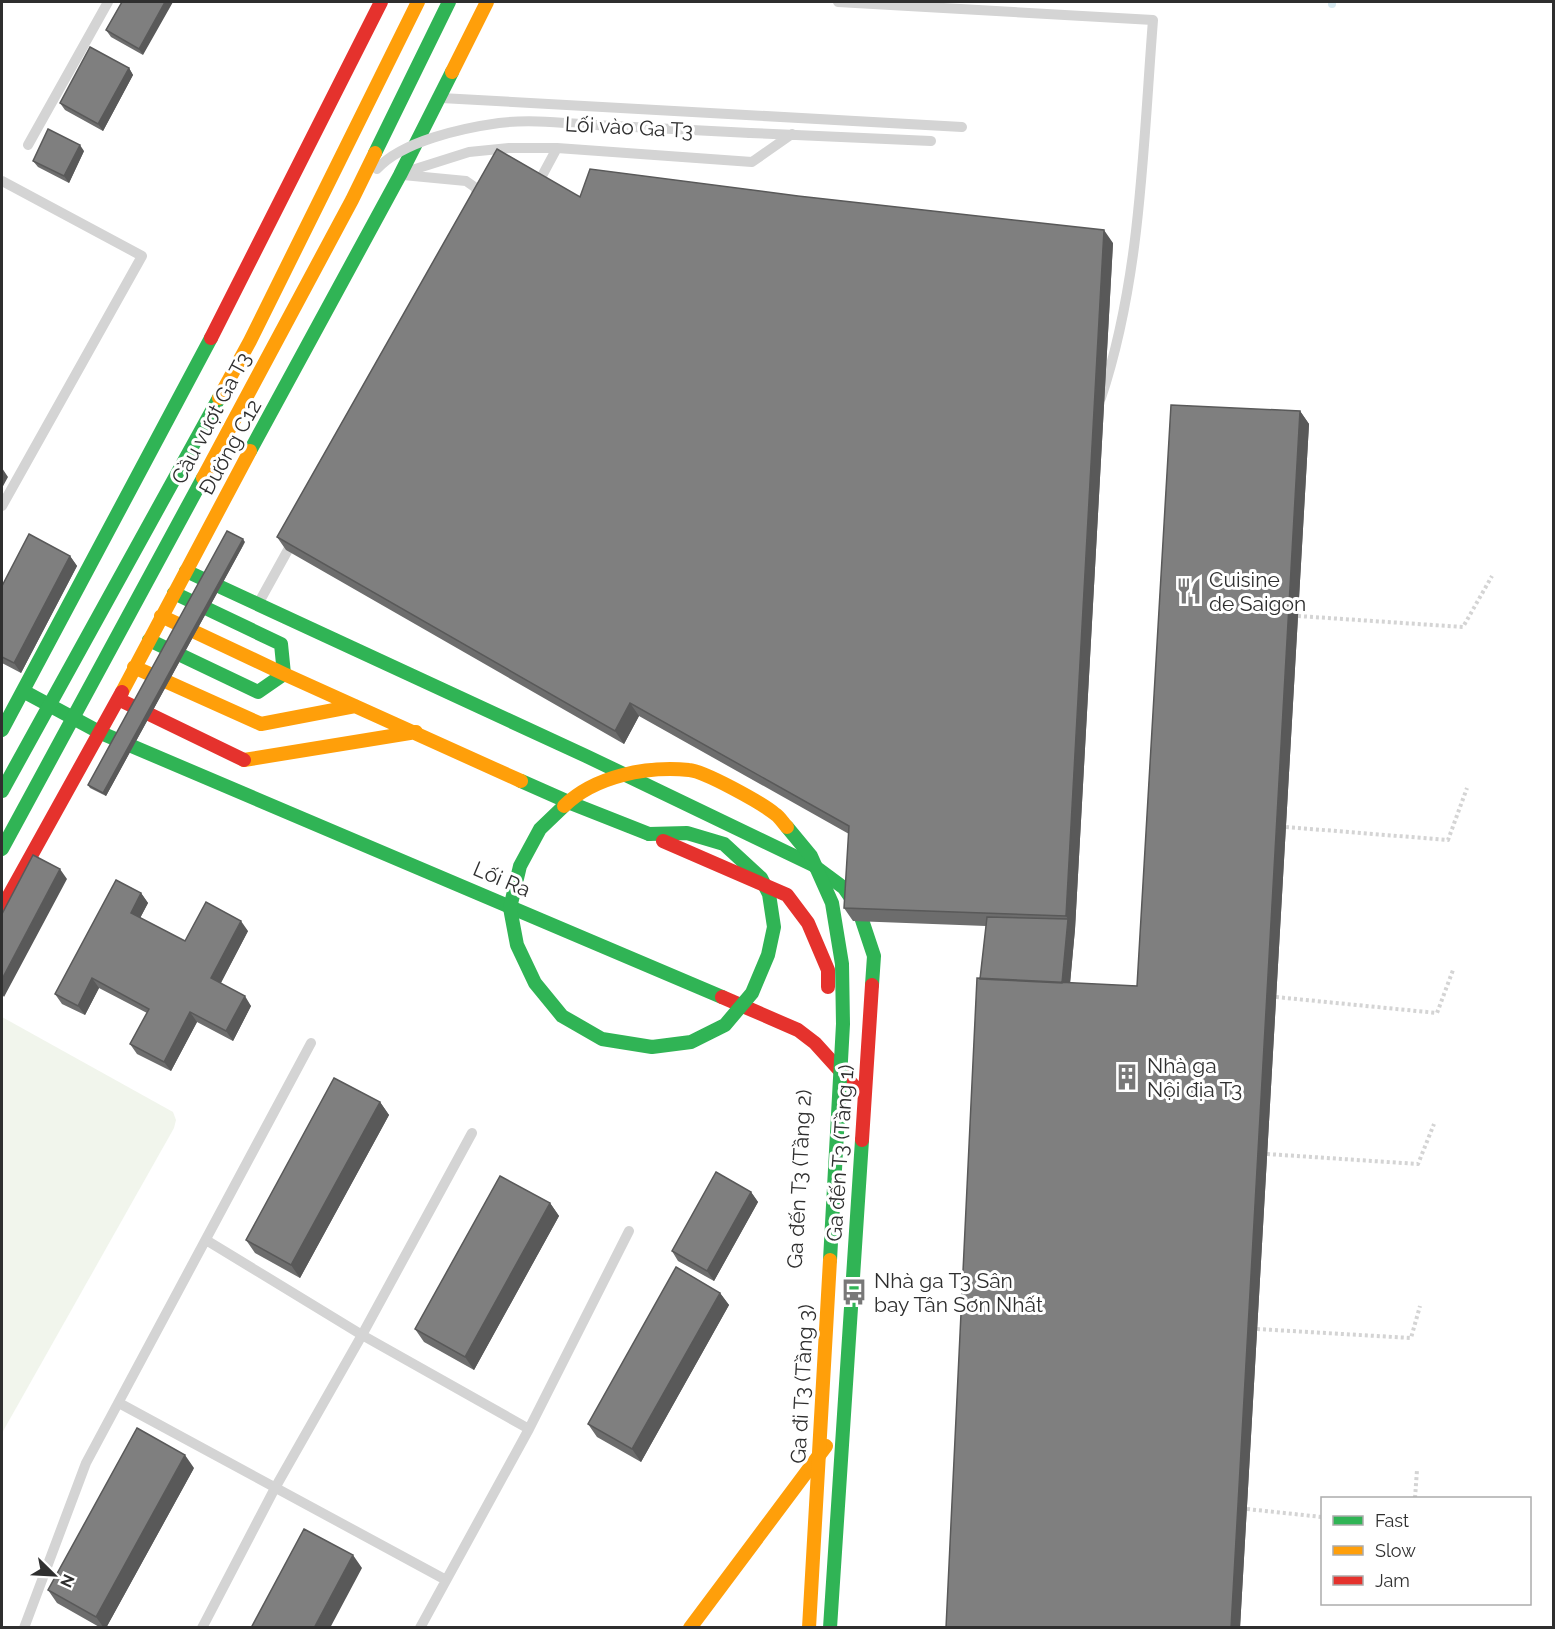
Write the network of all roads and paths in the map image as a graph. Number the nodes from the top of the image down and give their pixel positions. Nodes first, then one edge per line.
1 (108, 2) edge
2 (381, 2) edge
3 (418, 2) edge
4 (448, 2) edge
5 (487, 2) edge
6 (838, 2) edge
7 (438, 98) junction
8 (334, 118) junction
9 (962, 127) dead end
10 (792, 135) junction
11 (931, 141) dead end
12 (28, 145) dead end
13 (557, 148) junction
14 (400, 174) junction
15 (2, 181) edge
16 (352, 200) junction
17 (529, 200) edge
18 (478, 206) edge
19 (1096, 413) edge
20 (2, 506) edge
21 (298, 531) edge
22 (186, 572) junction
23 (1492, 576) dead end
24 (174, 592) junction
25 (83, 604) junction
26 (257, 605) junction
27 (161, 616) junction
28 (1298, 616) dead end
29 (149, 640) junction
30 (134, 668) junction
31 (285, 674) junction
32 (23, 691) junction
33 (118, 699) junction
34 (355, 706) junction
35 (2, 730) edge
36 (101, 732) junction
37 (416, 732) junction
38 (1467, 788) dead end
39 (2, 791) edge
40 (1286, 827) dead end
41 (649, 834) junction
42 (2, 849) edge
43 (2, 908) edge
44 (1453, 970) dead end
45 (1276, 997) dead end
46 (828, 1004) dead end
47 (827, 1038) dead end
48 (311, 1043) dead end
49 (825, 1073) dead end
50 (865, 1098) junction
51 (1434, 1124) dead end
52 (472, 1133) dead end
53 (1267, 1154) dead end
54 (629, 1231) dead end
55 (206, 1240) junction
56 (1420, 1306) dead end
57 (1257, 1329) dead end
58 (362, 1335) junction
59 (118, 1403) junction
60 (843, 1422) junction
61 (529, 1429) junction
62 (805, 1451) dead end
63 (1417, 1470) dead end
64 (275, 1488) junction
65 (1415, 1497) edge
66 (802, 1498) dead end
67 (1247, 1509) dead end
68 (1321, 1517) edge
69 (750, 1549) junction
70 (446, 1580) junction
71 (24, 1628) edge
72 (202, 1628) edge
73 (420, 1628) edge
74 (690, 1628) edge
75 (708, 1628) edge
76 (809, 1628) edge
77 (830, 1628) edge

1 - 12 lane
2 - 8 street
3 - 39 street, Cầu vượt Ga T3, bridge
4 - 16 street, Cầu vượt Ga T3, bridge
5 - 7 street, Đường C12
6 - 19 lane
7 - 9 lane
7 - 14 street, Đường C12
8 - 14 street
8 - 25 street
10 - 11 lane, Lối vào Ga T3
10 - 13 lane
10 - 16 lane, Lối vào Ga T3, bridge
13 - 14 lane
13 - 17 lane
14 - 18 lane
14 - 22 street, Đường C12
15 - 20 lane
16 - 42 street, Cầu vượt Ga T3, bridge
21 - 26 lane
22 - 24 street, Đường C12
22 - 26 street
23 - 28 path
24 - 27 street, Đường C12
24 - 31 street
25 - 29 street
25 - 32 street
26 - 50 street, Ga đến T3 (Tầng 1)
27 - 29 street, Đường C12
27 - 31 street
29 - 30 street, Đường C12
29 - 31 street
30 - 33 street, Đường C12
30 - 34 street
31 - 34 street
32 - 35 street
32 - 36 street, Lối Ra
33 - 36 street, Đường C12
33 - 37 street
34 - 37 street
36 - 43 street, Đường C12
36 - 50 street, Lối Ra
37 - 41 street
38 - 40 path
41 - 46 street, bridge
41 - 76 street, Ga đi T3 (Tầng 3), bridge
44 - 45 path
47 - 49 street, Ga đến T3 (Tầng 2)
48 - 55 lane
50 - 60 street, Ga đến T3 (Tầng 1)
51 - 53 path
52 - 58 lane
54 - 61 lane
55 - 58 lane
55 - 59 lane
56 - 57 path
58 - 61 lane
58 - 64 lane
59 - 64 lane
59 - 71 lane
60 - 69 street
60 - 77 street, Ga đến T3 (Tầng 1)
61 - 70 lane
62 - 66 street
63 - 65 path
64 - 70 lane
64 - 72 lane
67 - 68 path
69 - 74 street
69 - 75 street
70 - 73 lane

